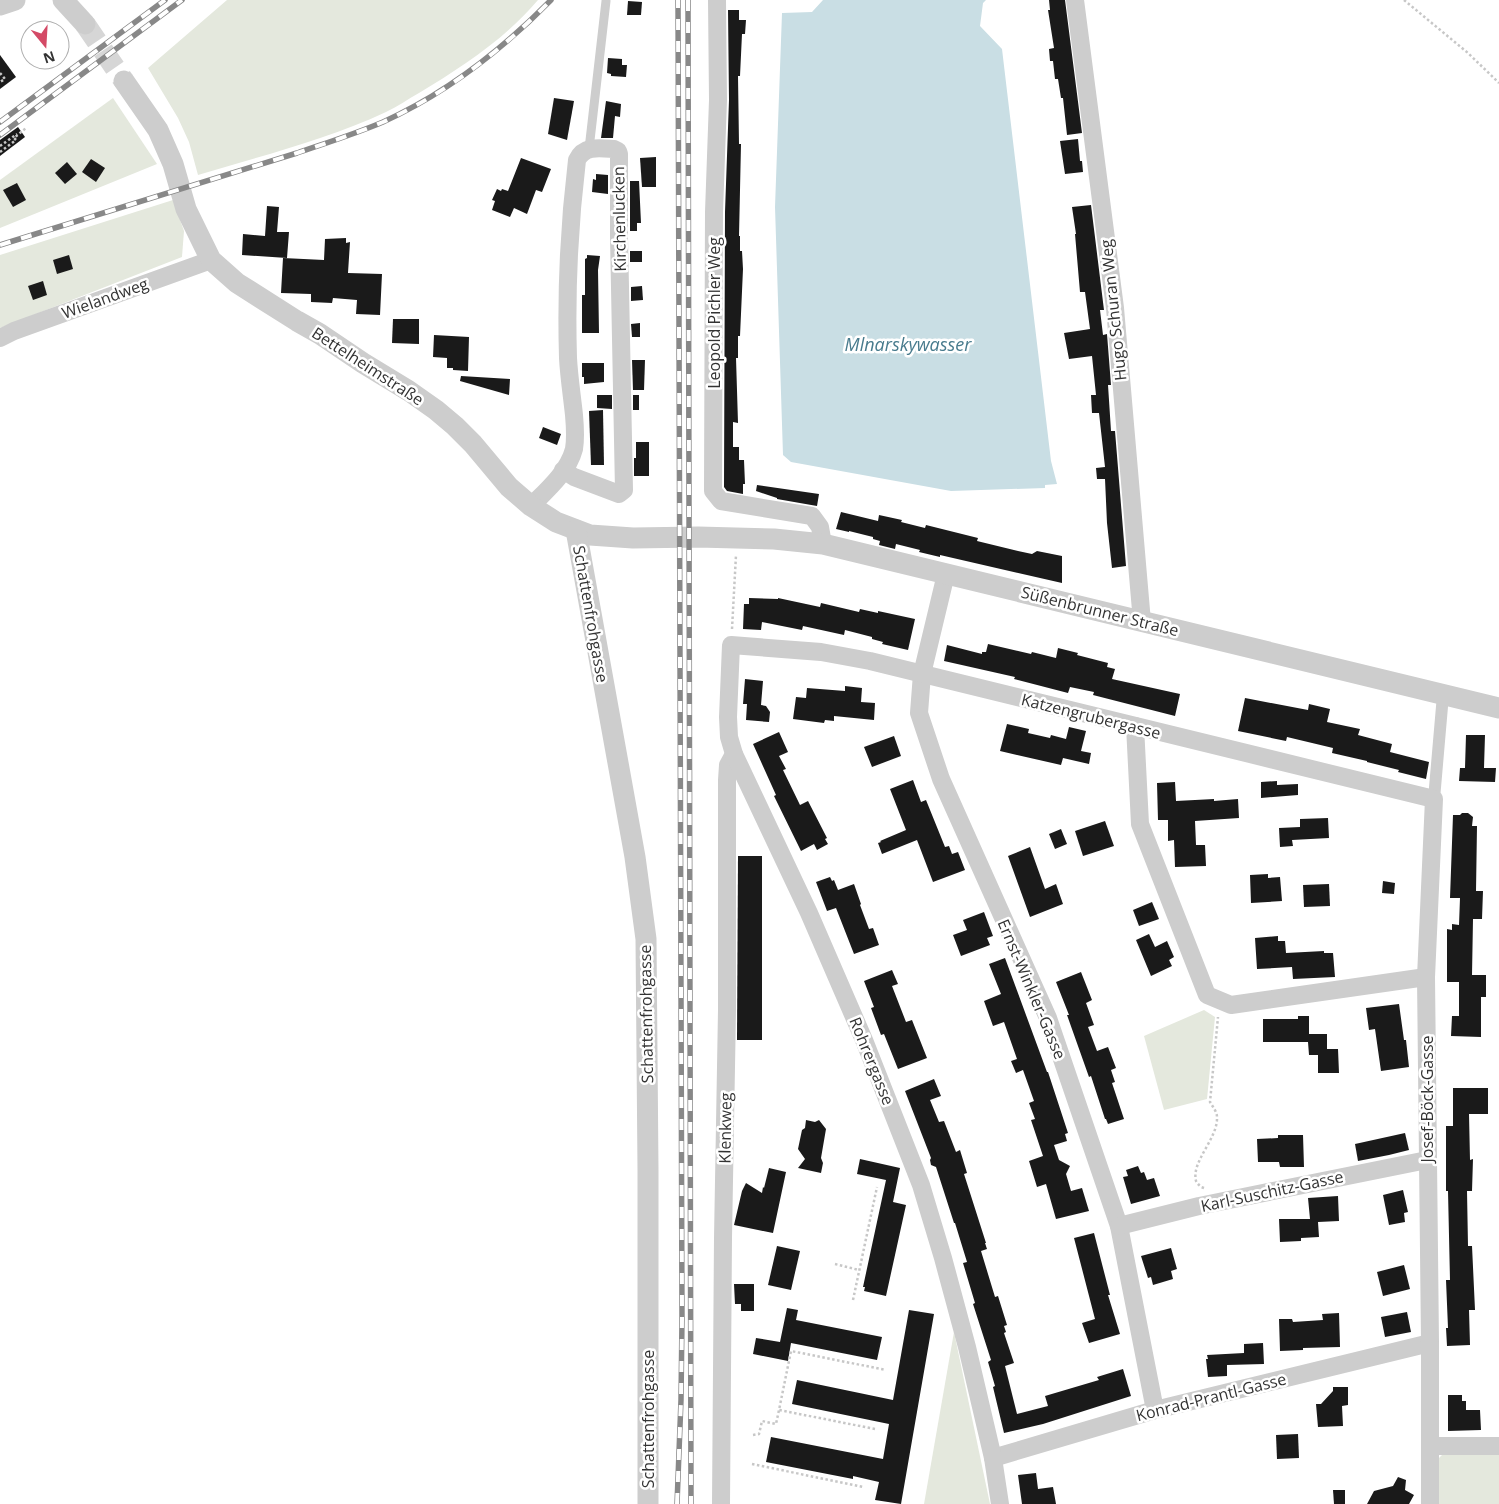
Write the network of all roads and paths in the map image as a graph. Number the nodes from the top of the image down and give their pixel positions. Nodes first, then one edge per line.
1 (15, 0) edge
2 (63, 0) edge
3 (717, 0) edge
4 (1074, 0) edge
5 (1404, 0) edge
6 (606, 1) dead end
7 (0, 4) edge
8 (84, 24) tunnel mouth
9 (0, 73) edge
10 (124, 81) tunnel mouth
11 (0, 82) edge
12 (1499, 82) edge
13 (26, 128) dead end
14 (17, 134) dead end
15 (0, 146) edge
16 (589, 149) junction
17 (0, 152) edge
18 (211, 260) junction
19 (0, 338) edge
20 (563, 470) junction
21 (531, 506) junction
22 (576, 530) junction
23 (698, 537) joint
24 (823, 544) junction
25 (736, 550) dead end
26 (946, 574) junction
27 (1142, 622) junction
28 (739, 646) junction
29 (922, 674) junction
30 (1443, 695) junction
31 (1499, 708) edge
32 (1136, 726) junction
33 (734, 754) junction
34 (1434, 800) junction
35 (1426, 977) junction
36 (1219, 1000) junction
37 (1427, 1160) junction
38 (877, 1187) dead end
39 (1216, 1202) junction
40 (1119, 1226) junction
41 (835, 1264) dead end
42 (859, 1270) junction
43 (853, 1300) dead end
44 (1430, 1343) junction
45 (886, 1370) dead end
46 (779, 1410) junction
47 (1155, 1410) junction
48 (875, 1429) dead end
49 (753, 1435) dead end
50 (1431, 1446) junction
51 (1499, 1446) edge
52 (993, 1458) junction
53 (752, 1464) dead end
54 (863, 1487) dead end
55 (648, 1504) edge
56 (721, 1504) edge
57 (1000, 1504) edge
58 (1430, 1504) edge

1 - 7 street
2 - 8 street
3 - 24 street, Leopold Pichler Weg
4 - 27 street, Hugo Schuran Weg
5 - 12 path
6 - 16 lane
9 - 11 path
10 - 18 street, Bettelheimstraße
13 - 17 path
14 - 15 path
16 - 20 street
16 - 20 street, Kirchenlucken
18 - 19 street, Wielandweg
18 - 21 street, Bettelheimstraße
20 - 21 street
21 - 22 street, Bettelheimstraße
22 - 23 street, Bettelheimstraße
22 - 55 street, Schattenfrohgasse
23 - 24 street, Süßenbrunner Straße
24 - 26 street, Süßenbrunner Straße
25 - 28 path
26 - 27 street, Süßenbrunner Straße
26 - 29 street, Ernst-Winkler-Gasse
27 - 30 street, Süßenbrunner Straße
28 - 29 street, Katzengrubergasse
28 - 33 street, Rohrergasse
29 - 32 street, Katzengrubergasse
29 - 40 street, Ernst-Winkler-Gasse
30 - 31 street, Süßenbrunner Straße
30 - 34 street, Josef-Böck-Gasse
32 - 34 street, Katzengrubergasse
32 - 36 street
33 - 52 street, Rohrergasse
33 - 56 street, Klenkweg
34 - 35 street, Josef-Böck-Gasse
35 - 36 street
35 - 37 street, Josef-Böck-Gasse
36 - 39 path
37 - 39 street, Karl-Suschitz-Gasse
37 - 44 street, Josef-Böck-Gasse
38 - 42 path
39 - 40 street, Karl-Suschitz-Gasse
40 - 47 street, Ernst-Winkler-Gasse
41 - 42 path
42 - 43 path
44 - 47 street, Konrad-Prantl-Gasse
44 - 50 street, Josef-Böck-Gasse
45 - 46 path
46 - 48 path
46 - 49 path
47 - 52 street, Konrad-Prantl-Gasse
50 - 51 street
50 - 58 street, Josef-Böck-Gasse
52 - 57 street, Rohrergasse
53 - 54 path

